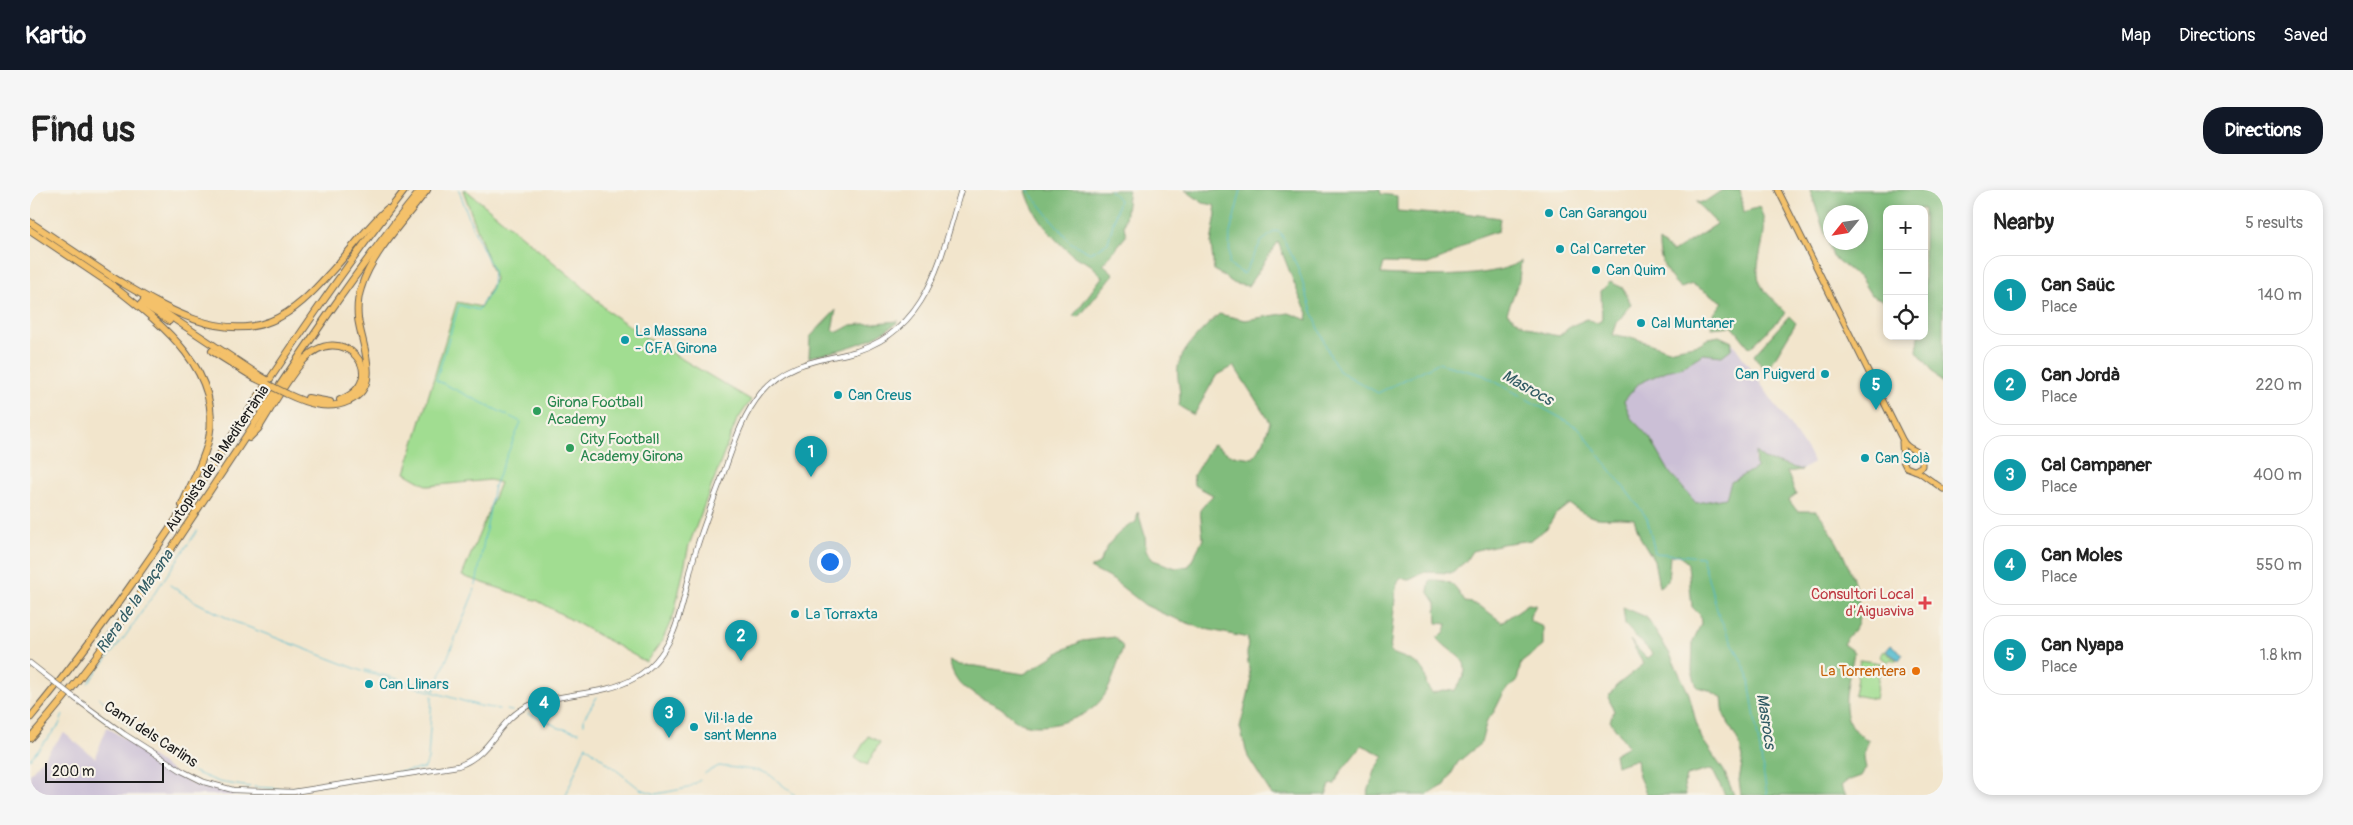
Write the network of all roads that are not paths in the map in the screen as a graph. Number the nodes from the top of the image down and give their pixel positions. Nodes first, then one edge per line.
1 (405, 190) edge
2 (421, 190) edge
3 (427, 190) edge
4 (960, 190) edge
5 (1778, 190) edge
6 (399, 197) junction
7 (30, 222) edge
8 (30, 230) edge
9 (110, 280) junction
10 (288, 392) junction
11 (1902, 439) junction
12 (1912, 450) junction
13 (234, 455) junction
14 (1904, 456) junction
15 (1922, 466) junction
16 (1915, 470) junction
17 (1929, 478) junction
18 (1943, 489) edge
19 (150, 559) junction
20 (30, 663) edge
21 (30, 718) edge
22 (30, 738) edge

1 - 6 highway, Autopista de la Mediterrània
2 - 13 highway, Autopista de la Mediterrània
3 - 10 highway
4 - 20 street, Camí dels Carlins, bridge
5 - 11 main road
6 - 9 highway
6 - 19 highway, Autopista de la Mediterrània
7 - 9 highway
8 - 9 highway
9 - 10 highway, bridge
9 - 19 highway
10 - 13 highway
11 - 12 main road
11 - 14 main road
12 - 14 main road
12 - 15 main road
13 - 22 highway, Autopista de la Mediterrània
14 - 16 main road
15 - 16 main road
15 - 17 main road
16 - 17 main road
17 - 18 main road
19 - 21 highway, Autopista de la Mediterrània

